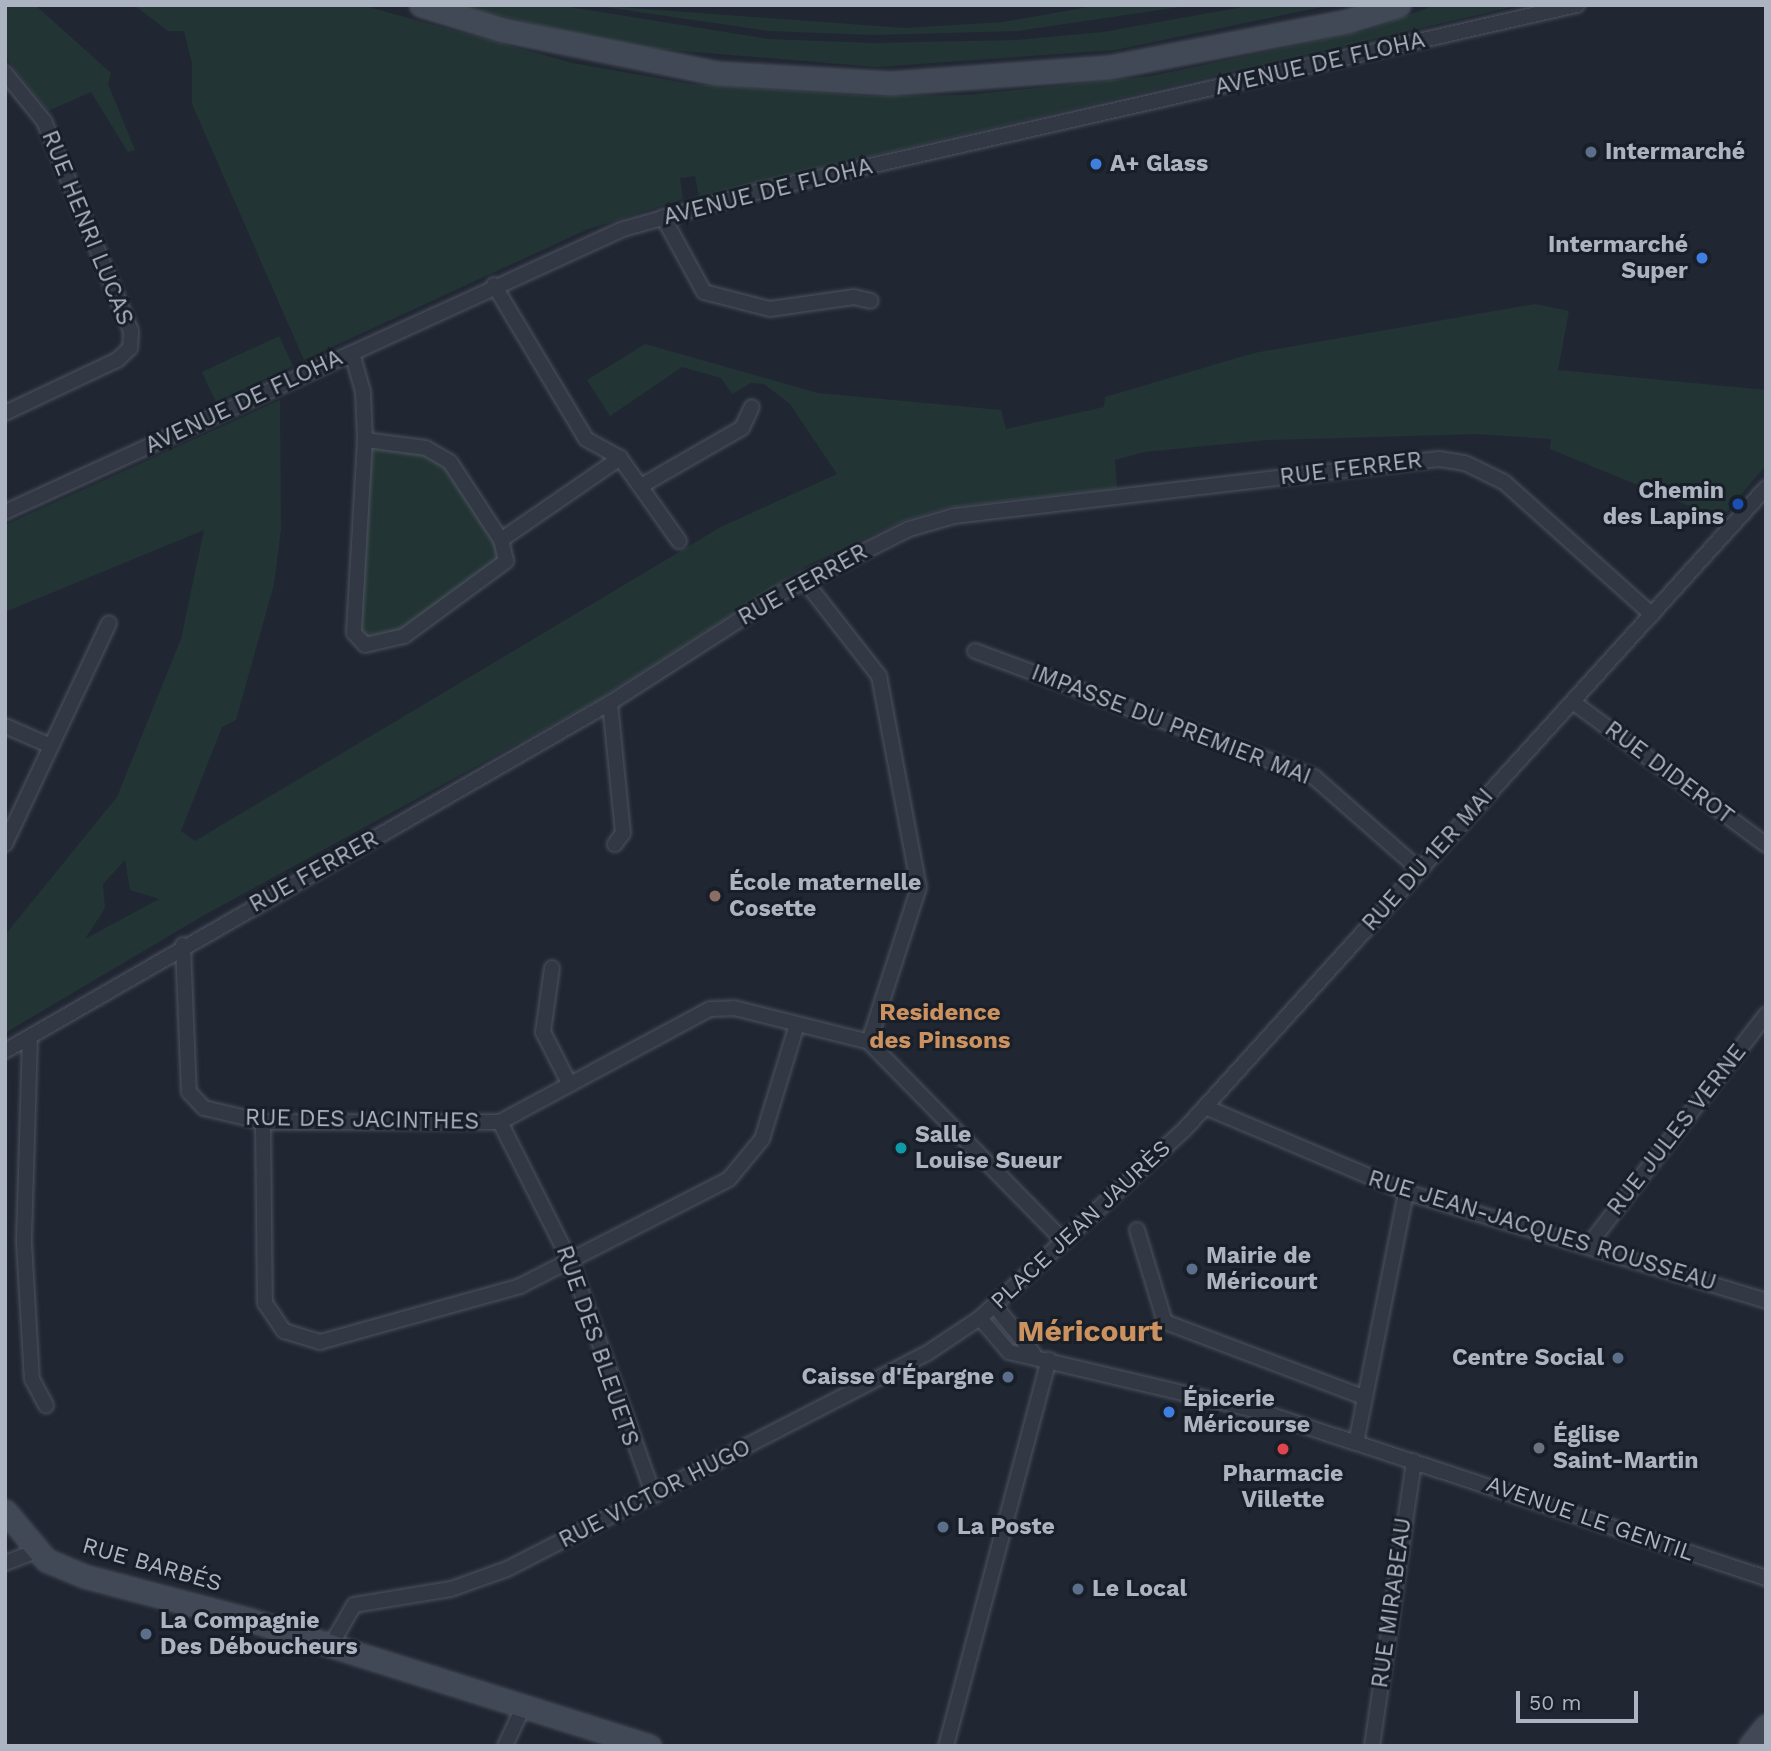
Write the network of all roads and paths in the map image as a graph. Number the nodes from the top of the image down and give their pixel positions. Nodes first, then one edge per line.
1 (421, 5) edge
2 (1399, 5) edge
3 (1577, 5) edge
4 (5, 73) edge
5 (663, 217) junction
6 (494, 285) junction
7 (871, 301) dead end
8 (352, 353) junction
9 (752, 407) dead end
10 (5, 413) edge
11 (365, 440) junction
12 (620, 458) junction
13 (641, 486) junction
14 (1766, 488) edge
15 (5, 512) edge
16 (501, 540) junction
17 (679, 541) dead end
18 (804, 580) junction
19 (1652, 615) junction
20 (109, 623) dead end
21 (975, 651) dead end
22 (1573, 702) junction
23 (610, 703) junction
24 (5, 726) edge
25 (51, 746) junction
26 (5, 844) edge
27 (615, 844) dead end
28 (1766, 845) edge
29 (1420, 870) junction
30 (183, 945) junction
31 (552, 968) dead end
32 (1766, 1015) edge
33 (796, 1028) junction
34 (30, 1037) junction
35 (869, 1042) junction
36 (5, 1051) edge
37 (570, 1085) junction
38 (1205, 1107) junction
39 (263, 1122) junction
40 (500, 1122) junction
41 (1406, 1192) junction
42 (1137, 1230) dead end
43 (1064, 1241) junction
44 (1588, 1246) junction
45 (571, 1263) junction
46 (1766, 1301) edge
47 (994, 1305) junction
48 (980, 1318) junction
49 (1033, 1353) junction
50 (1049, 1360) junction
51 (1361, 1396) junction
52 (46, 1405) dead end
53 (1356, 1443) junction
54 (1413, 1461) junction
55 (654, 1496) junction
56 (5, 1511) edge
57 (36, 1551) junction
58 (5, 1563) edge
59 (1766, 1578) edge
60 (331, 1644) junction
61 (524, 1705) junction
62 (1766, 1726) edge
63 (505, 1746) edge
64 (650, 1746) edge
65 (946, 1746) edge
66 (1372, 1746) edge
67 (1751, 1746) edge

1 - 2 main road
3 - 5 street, AVENUE DE FLOHA
4 - 10 street, RUE HENRI LUCAS
5 - 6 street, AVENUE DE FLOHA
5 - 7 street
6 - 8 street, AVENUE DE FLOHA
6 - 12 street
8 - 11 street
8 - 15 street, AVENUE DE FLOHA
9 - 13 street
11 - 16 street
11 - 16 street
12 - 13 street
12 - 16 street
13 - 17 street
14 - 19 street, RUE DU 1ER MAI
18 - 19 street, RUE FERRER
18 - 23 street, RUE FERRER
18 - 35 street
19 - 22 street, RUE DU 1ER MAI
20 - 25 street
21 - 29 street, IMPASSE DU PREMIER MAI
22 - 28 street, RUE DIDEROT
22 - 29 street, RUE DU 1ER MAI
23 - 27 street
23 - 30 street, RUE FERRER
24 - 25 street
25 - 26 street
29 - 38 street, RUE DU 1ER MAI
30 - 34 street, RUE FERRER
30 - 39 street, RUE DES JACINTHES
31 - 37 street
32 - 44 street, RUE JULES VERNE
33 - 35 street, RUE DES JACINTHES
33 - 37 street, RUE DES JACINTHES
33 - 45 street
34 - 36 street, RUE FERRER
34 - 52 street
35 - 43 street
37 - 40 street, RUE DES JACINTHES
38 - 41 street, RUE JEAN-JACQUES ROUSSEAU
38 - 43 street, PLACE JEAN JAURÈS
39 - 40 street, RUE DES JACINTHES
39 - 45 street
40 - 45 street, RUE DES BLEUETS
41 - 44 street, RUE JEAN-JACQUES ROUSSEAU
41 - 51 street
42 - 51 street
43 - 47 street, PLACE JEAN JAURÈS
44 - 46 street, RUE JEAN-JACQUES ROUSSEAU
45 - 55 street, RUE DES BLEUETS
47 - 48 street, PLACE JEAN JAURÈS
47 - 49 street
48 - 49 street, PLACE JEAN JAURÈS
48 - 55 street, RUE VICTOR HUGO
49 - 50 street, PLACE JEAN JAURÈS
50 - 53 street, PLACE JEAN JAURÈS
50 - 65 street
51 - 53 street
53 - 54 street, AVENUE LE GENTIL
54 - 59 street, AVENUE LE GENTIL
54 - 66 street, RUE MIRABEAU
55 - 60 street, RUE VICTOR HUGO
56 - 57 main road
57 - 58 street
57 - 60 main road, RUE BARBÉS
60 - 61 main road, RUE BARBÉS
61 - 63 street
61 - 64 main road, RUE BARBÉS
62 - 67 main road

